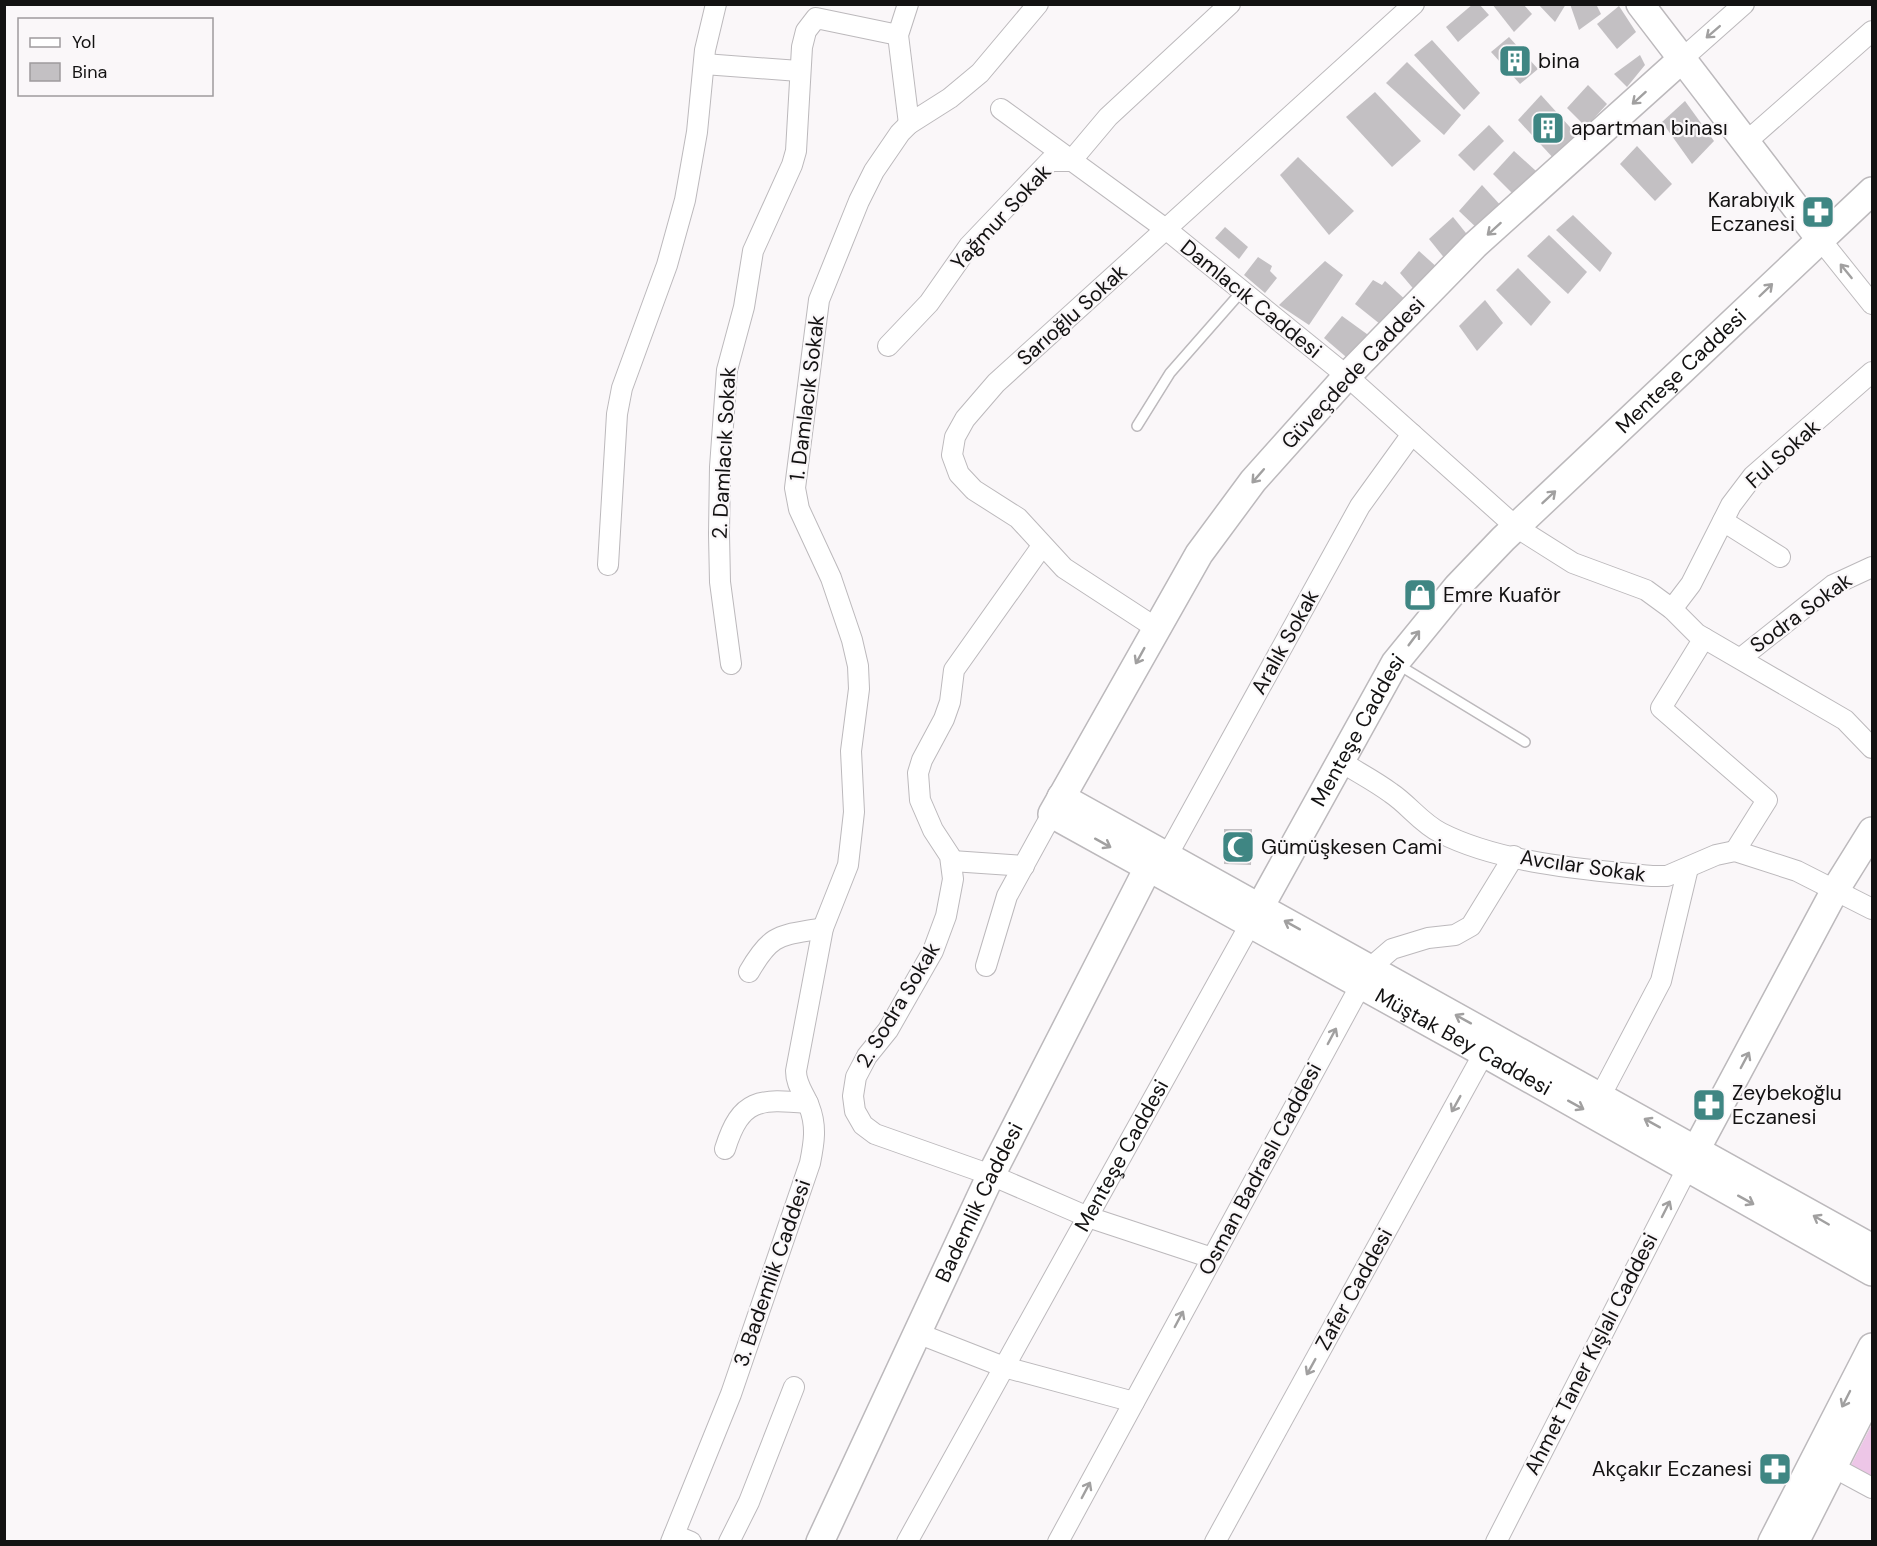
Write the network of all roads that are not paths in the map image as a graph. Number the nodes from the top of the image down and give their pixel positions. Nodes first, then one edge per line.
1 (716, 4) edge
2 (908, 4) edge
3 (1038, 4) edge
4 (1230, 4) edge
5 (1414, 4) edge
6 (1641, 4) edge
7 (1744, 4) edge
8 (1872, 31) edge
9 (898, 35) junction
10 (1682, 59) junction
11 (704, 64) junction
12 (799, 71) junction
13 (1001, 109) dead end
14 (909, 124) junction
15 (1746, 142) junction
16 (1071, 161) junction
17 (1872, 192) edge
18 (1167, 230) junction
19 (1820, 239) junction
20 (1242, 291) junction
21 (1872, 304) edge
22 (888, 346) dead end
23 (1872, 372) edge
24 (1347, 376) junction
25 (1137, 426) dead end
26 (1412, 434) junction
27 (1723, 521) junction
28 (1516, 527) junction
29 (1042, 546) junction
30 (1780, 557) dead end
31 (608, 565) dead end
32 (1872, 567) edge
33 (1672, 609) junction
34 (1156, 628) junction
35 (1704, 638) junction
36 (1741, 658) junction
37 (1395, 663) junction
38 (731, 664) dead end
39 (1525, 742) dead end
40 (1872, 748) edge
41 (1340, 761) junction
42 (1056, 806) junction
43 (1872, 831) edge
44 (1735, 851) junction
45 (1514, 856) junction
46 (952, 861) junction
47 (1158, 862) junction
48 (1024, 867) junction
49 (1688, 868) junction
50 (1834, 892) junction
51 (1872, 909) edge
52 (1255, 915) junction
53 (823, 928) junction
54 (986, 966) dead end
55 (749, 972) dead end
56 (1365, 976) junction
57 (1489, 1044) junction
58 (1601, 1095) junction
59 (808, 1103) junction
60 (725, 1149) dead end
61 (1692, 1158) junction
62 (991, 1175) junction
63 (1088, 1216) junction
64 (1872, 1248) edge
65 (1212, 1258) junction
66 (1872, 1272) edge
67 (917, 1333) junction
68 (1872, 1347) edge
69 (1004, 1367) junction
70 (794, 1387) dead end
71 (1872, 1390) edge
72 (1134, 1402) junction
73 (1833, 1467) junction
74 (1872, 1488) edge
75 (679, 1539) edge
76 (729, 1542) edge
77 (820, 1542) edge
78 (908, 1542) edge
79 (1059, 1542) edge
80 (1215, 1542) edge
81 (1496, 1542) edge
82 (1772, 1542) edge
83 (1795, 1542) edge

1 - 11 street
2 - 9 street
3 - 14 street, 1. Damlacık Sokak
4 - 16 street, Yağmur Sokak
5 - 18 street, Sarıoğlu Sokak
6 - 10 street
7 -> 10 street, Güveçdede Caddesi
8 - 15 street
9 - 12 street, 2. Damlacık Sokak
9 - 14 street
10 - 15 street
10 -> 24 street, Güveçdede Caddesi
11 - 12 street
11 - 31 street
12 - 38 street, 2. Damlacık Sokak
13 - 16 street, Damlacık Caddesi
14 - 53 street, 1. Damlacık Sokak
15 - 19 street
16 - 18 street, Damlacık Caddesi
16 - 22 street, Yağmur Sokak
17 - 19 street, Menteşe Caddesi
18 - 20 street, Damlacık Caddesi
18 - 29 street, Sarıoğlu Sokak
21 -> 19 street
28 -> 19 street, Menteşe Caddesi
20 - 24 street, Damlacık Caddesi
20 - 25 lane
23 - 27 street, Ful Sokak
24 - 26 street, Damlacık Caddesi
24 -> 34 street, Güveçdede Caddesi
26 - 28 street, Damlacık Caddesi
26 - 47 street, Aralık Sokak
27 - 30 street
27 - 33 street, Ful Sokak
28 - 33 street, Sodra Sokak
37 -> 28 street, Menteşe Caddesi
29 - 34 street, Sarıoğlu Sokak
29 - 46 street
32 - 36 street, Sodra Sokak
33 - 35 street, Sodra Sokak
34 -> 42 street, Güveçdede Caddesi
35 - 36 street, Sodra Sokak
35 - 44 street
36 - 40 street
37 - 39 lane
37 - 41 street, Menteşe Caddesi
41 - 45 street, Avcılar Sokak
41 - 52 street, Menteşe Caddesi
42 - 47 street, Müştak Bey Caddesi
42 - 48 street
43 - 50 street
44 - 49 street, Avcılar Sokak
44 - 50 street
45 - 49 street, Avcılar Sokak
45 - 56 street, Osman Badraslı Caddesi
46 - 48 street
46 - 62 street, 2. Sodra Sokak
47 - 52 street, Müştak Bey Caddesi
47 - 62 street, Bademlik Caddesi
48 - 54 street
49 - 58 street
50 - 51 street
61 -> 50 street
52 - 56 street, Müştak Bey Caddesi
52 - 63 street, Menteşe Caddesi
53 - 55 street
53 - 59 street, 1. Damlacık Sokak
56 - 57 street, Müştak Bey Caddesi
65 -> 56 street, Osman Badraslı Caddesi
57 - 58 street, Müştak Bey Caddesi
57 -> 61 street, Müştak Bey Caddesi
57 -> 80 street, Zafer Caddesi
61 -> 58 street, Müştak Bey Caddesi
59 - 60 street
59 - 75 street, 3. Bademlik Caddesi
64 -> 61 street, Müştak Bey Caddesi
61 -> 66 street, Müştak Bey Caddesi
81 -> 61 street, Ahmet Taner Kışlalı Caddesi
62 - 63 street, 2. Sodra Sokak
62 - 67 street, Bademlik Caddesi
63 - 65 street, 2. Sodra Sokak
63 - 69 street, Menteşe Caddesi
72 -> 65 street, Osman Badraslı Caddesi
67 - 69 street
67 - 77 street, Bademlik Caddesi
68 -> 82 street
69 - 72 street
69 - 78 street, Menteşe Caddesi
70 - 76 street
71 - 73 street
79 -> 72 street, Osman Badraslı Caddesi
73 - 74 street
73 - 83 street

